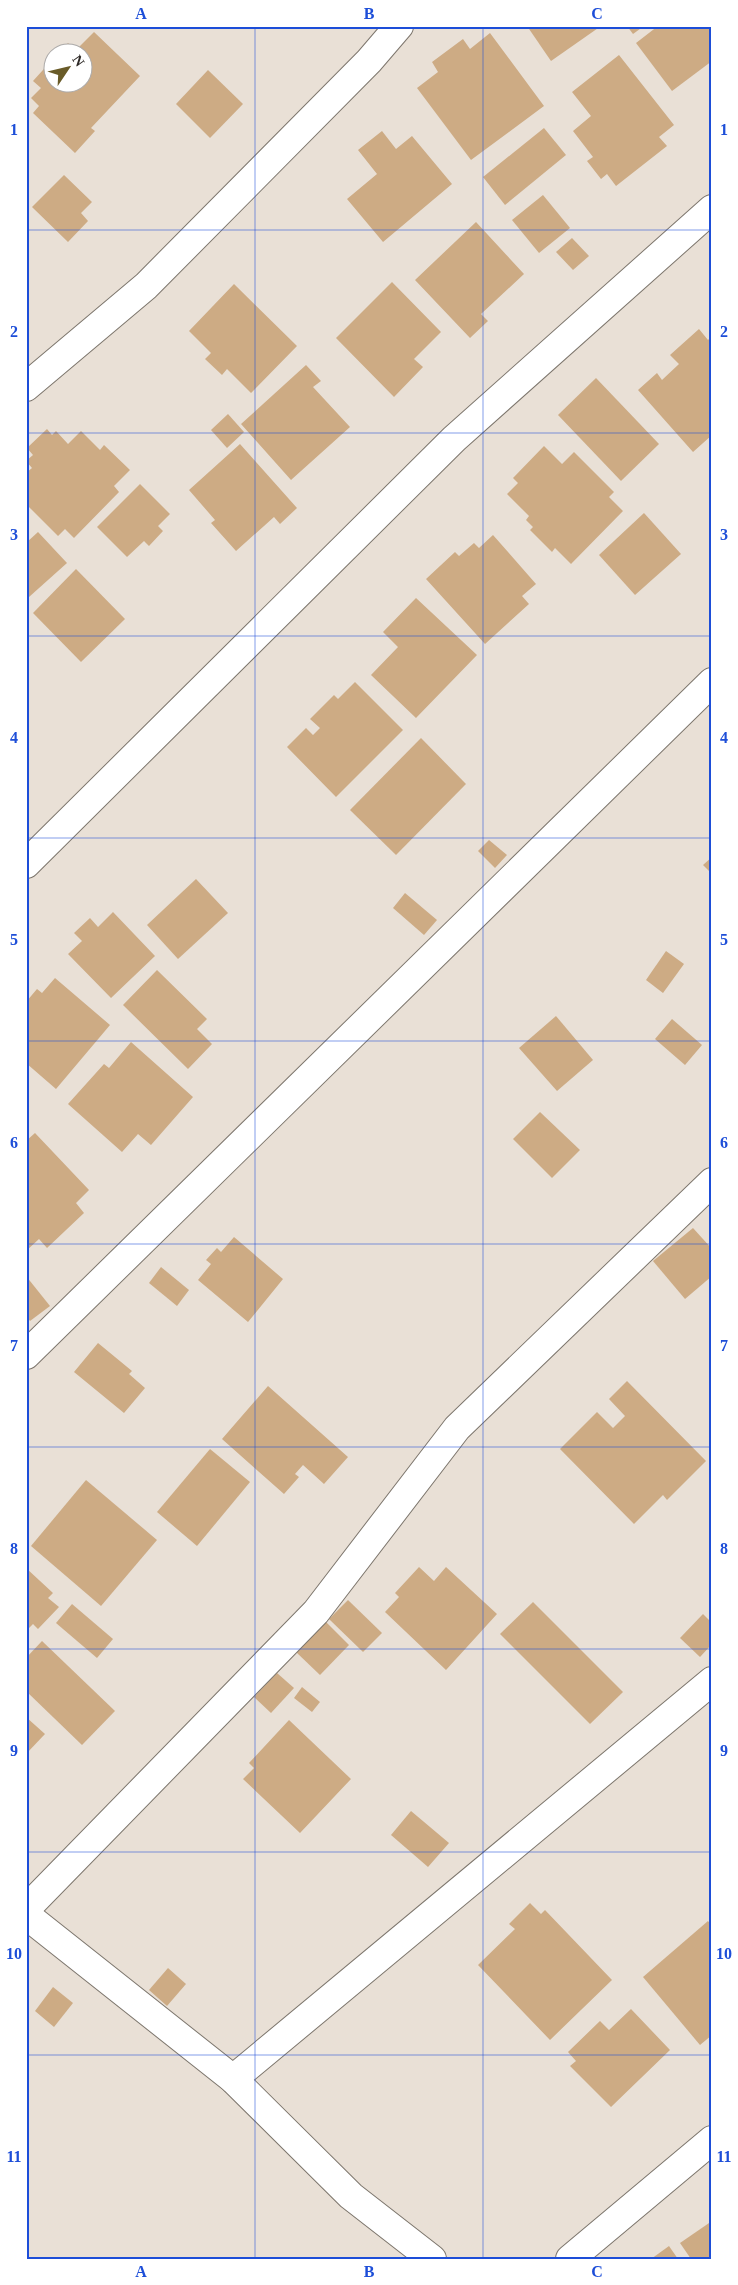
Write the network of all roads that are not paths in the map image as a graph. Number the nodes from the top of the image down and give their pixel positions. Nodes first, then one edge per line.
1 (399, 26) edge
2 (712, 209) edge
3 (26, 387) edge
4 (712, 682) edge
5 (26, 864) edge
6 (712, 1182) edge
7 (26, 1355) edge
8 (712, 1681) edge
9 (26, 1909) edge
10 (26, 1915) edge
11 (233, 2079) junction
12 (712, 2140) edge
13 (432, 2259) edge
14 (570, 2259) edge

1 - 3 street
2 - 5 street
4 - 7 street
6 - 9 street
8 - 11 street
10 - 11 street
11 - 13 street
12 - 14 street

